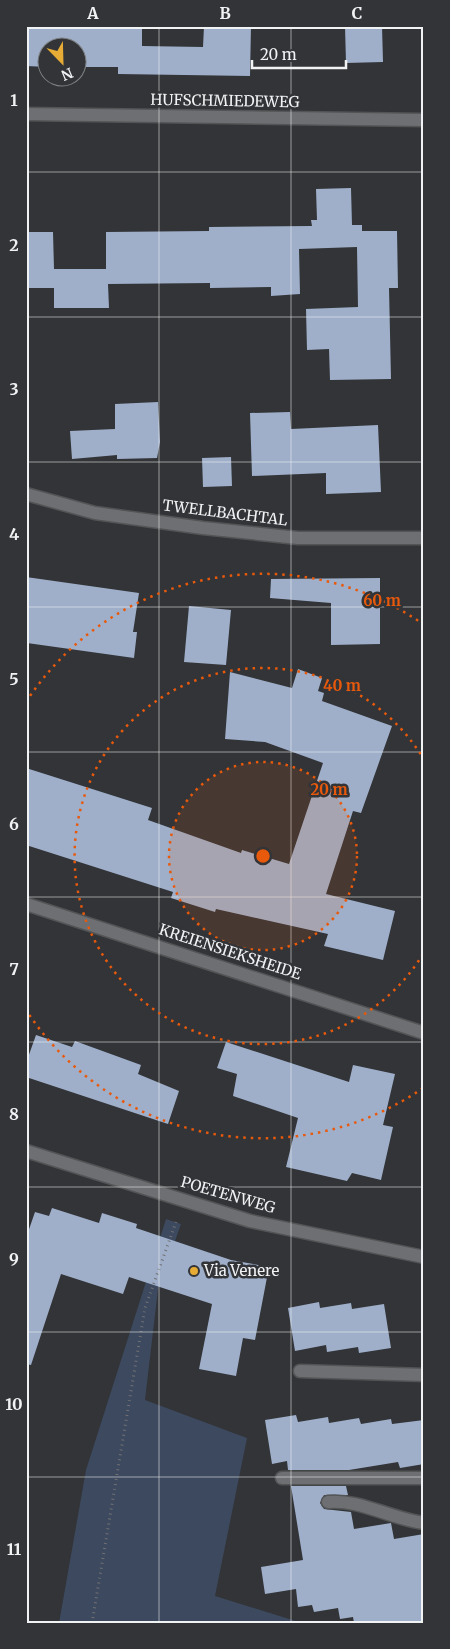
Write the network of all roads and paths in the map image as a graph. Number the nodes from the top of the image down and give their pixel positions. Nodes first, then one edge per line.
1 (26, 114) edge
2 (424, 120) edge
3 (26, 494) edge
4 (424, 538) edge
5 (26, 904) edge
6 (424, 1033) edge
7 (26, 1151) edge
8 (184, 1200) junction
9 (424, 1257) edge
10 (300, 1371) dead end
11 (424, 1374) edge
12 (282, 1478) dead end
13 (424, 1478) edge
14 (328, 1502) dead end
15 (424, 1523) edge
16 (92, 1623) edge

1 - 2 street, HUFSCHMIEDEWEG
3 - 4 street, TWELLBACHTAL
5 - 6 street, KREIENSIEKSHEIDE
7 - 8 street, POETENWEG
8 - 9 street, POETENWEG
8 - 16 path
10 - 11 street
12 - 13 street
14 - 15 street

